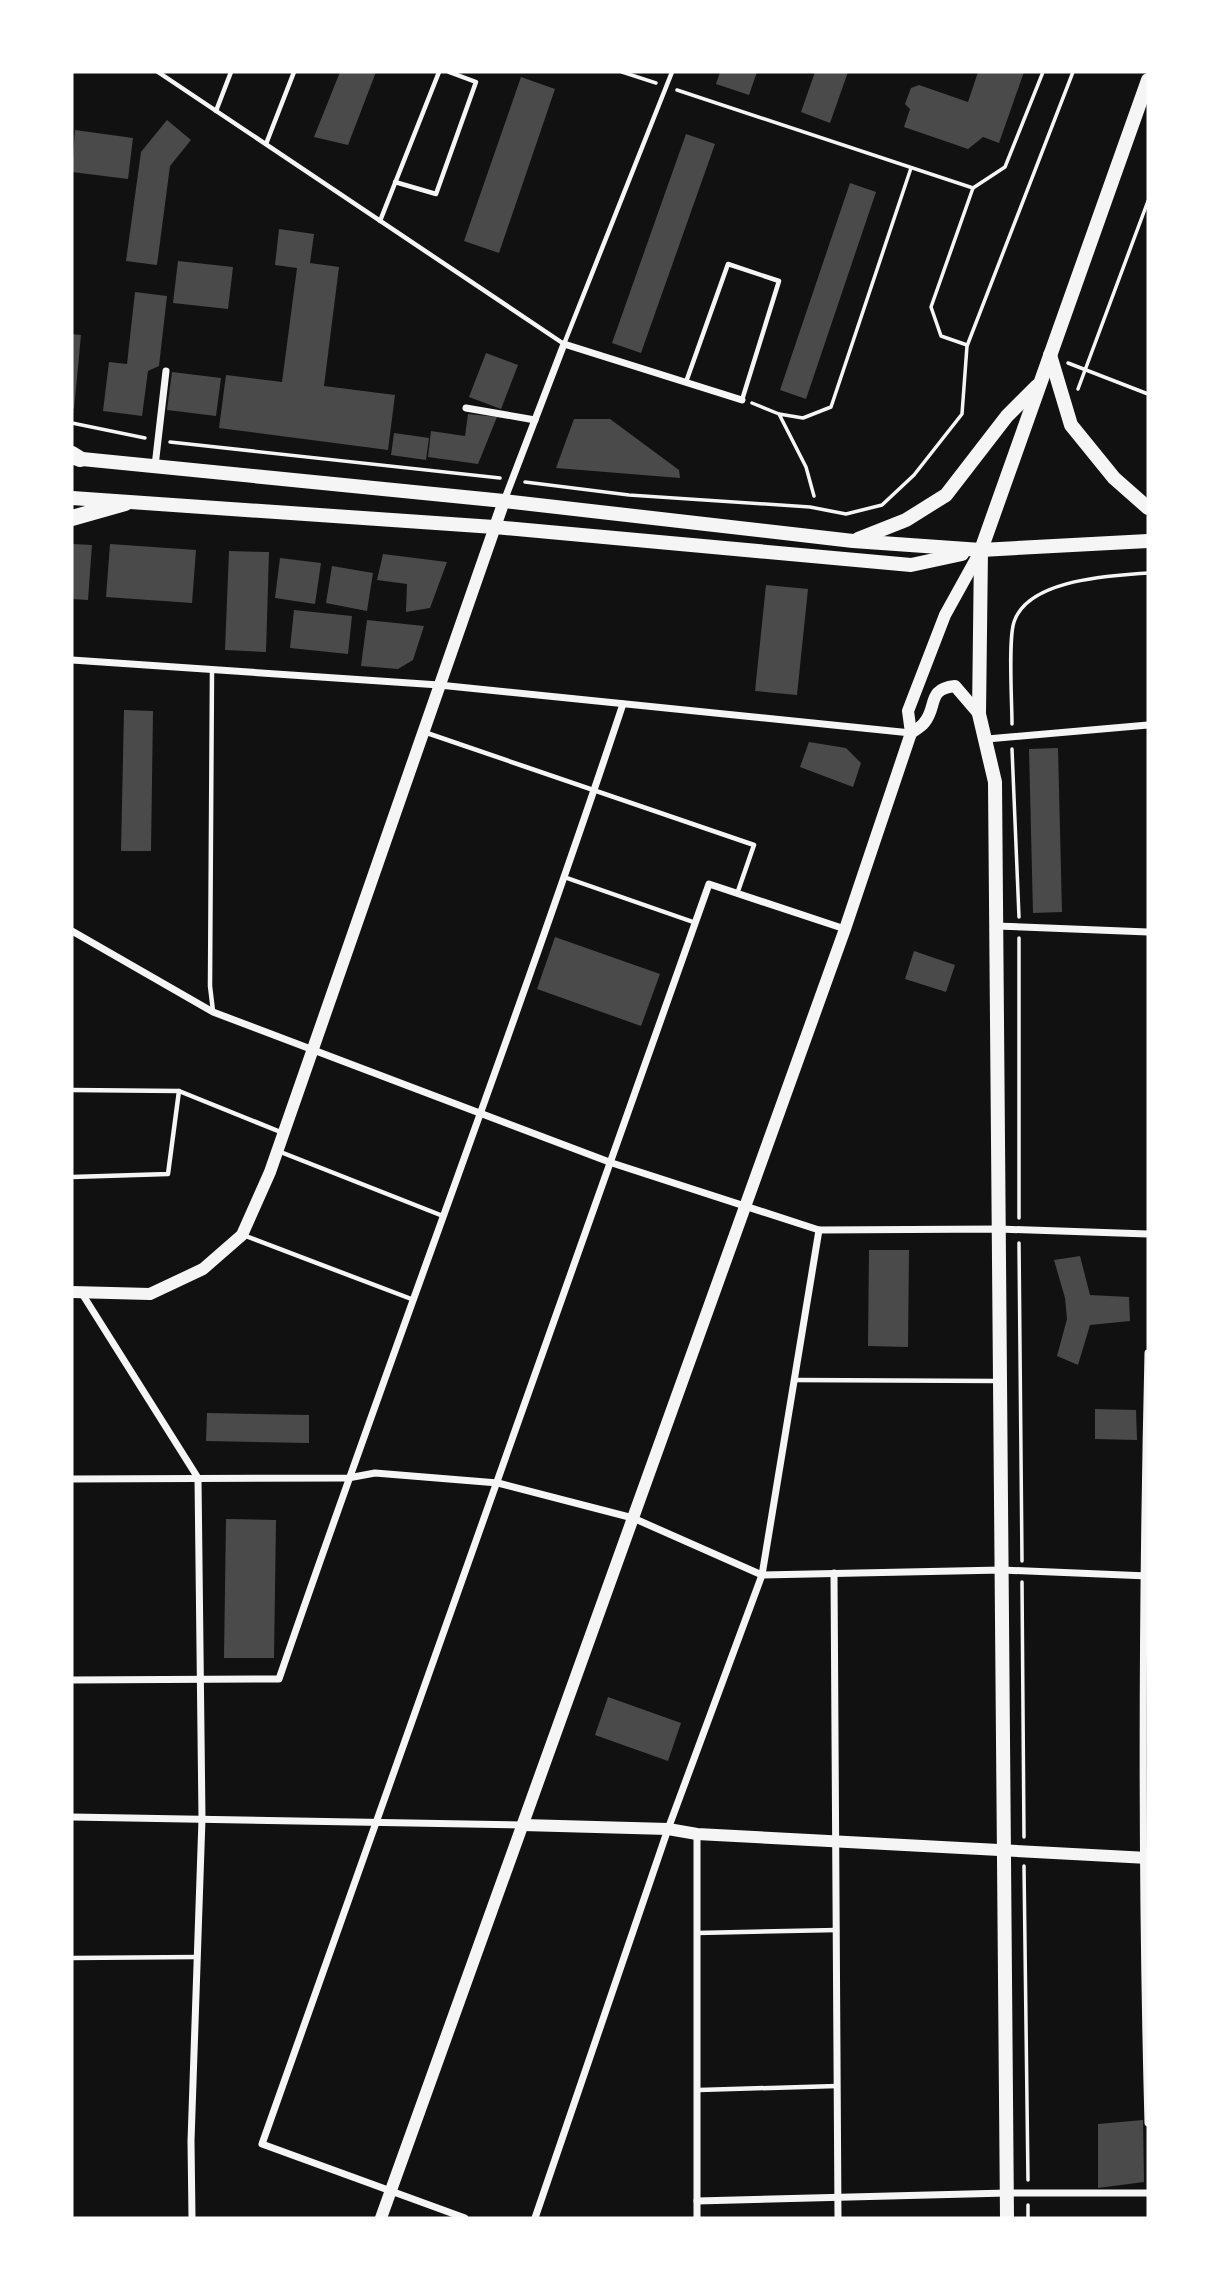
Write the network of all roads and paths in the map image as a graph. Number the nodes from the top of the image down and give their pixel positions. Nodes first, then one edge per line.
1 (158, 72) edge
2 (231, 72) edge
3 (294, 72) edge
4 (439, 72) edge
5 (449, 72) edge
6 (622, 72) edge
7 (672, 72) edge
8 (1043, 72) edge
9 (1073, 72) edge
10 (1148, 80) edge
11 (667, 86) junction
12 (216, 111) junction
13 (266, 144) junction
14 (911, 167) junction
15 (395, 182) junction
16 (973, 188) junction
17 (1148, 201) edge
18 (380, 221) junction
19 (564, 344) junction
20 (968, 346) junction
21 (1050, 355) junction
22 (166, 371) dead end
23 (1086, 371) junction
24 (686, 382) junction
25 (1041, 382) junction
26 (1148, 394) edge
27 (1075, 395) dead end
28 (742, 400) junction
29 (466, 408) dead end
30 (779, 414) junction
31 (535, 420) junction
32 (74, 457) edge
33 (155, 466) junction
34 (914, 475) dead end
35 (814, 496) dead end
36 (72, 498) edge
37 (503, 501) junction
38 (125, 503) junction
39 (1148, 508) edge
40 (72, 518) edge
41 (495, 527) junction
42 (853, 541) junction
43 (1148, 541) edge
44 (981, 550) junction
45 (1148, 573) edge
46 (72, 660) edge
47 (212, 668) junction
48 (439, 685) junction
49 (623, 705) junction
50 (979, 714) junction
51 (1148, 725) edge
52 (423, 731) junction
53 (911, 733) junction
54 (1012, 736) junction
55 (987, 739) junction
56 (595, 789) junction
57 (564, 877) junction
58 (737, 894) junction
59 (696, 923) junction
60 (996, 926) junction
61 (1019, 927) junction
62 (845, 929) junction
63 (72, 931) edge
64 (1148, 932) edge
65 (213, 1012) junction
66 (313, 1049) junction
67 (72, 1090) edge
68 (179, 1091) junction
69 (483, 1112) junction
70 (284, 1133) junction
71 (277, 1151) junction
72 (612, 1163) junction
73 (72, 1177) edge
74 (746, 1204) junction
75 (444, 1217) junction
76 (999, 1229) junction
77 (1019, 1229) junction
78 (819, 1230) junction
79 (242, 1234) junction
80 (1148, 1234) edge
81 (76, 1292) edge
82 (414, 1300) junction
83 (1148, 1353) edge
84 (794, 1380) junction
85 (1000, 1381) junction
86 (198, 1478) junction
87 (348, 1478) junction
88 (72, 1479) edge
89 (498, 1483) junction
90 (633, 1518) junction
91 (1002, 1570) junction
92 (1022, 1570) junction
93 (834, 1573) junction
94 (762, 1575) junction
95 (1146, 1576) edge
96 (72, 1680) edge
97 (198, 1680) junction
98 (72, 1816) edge
99 (202, 1819) junction
100 (375, 1822) junction
101 (523, 1825) junction
102 (668, 1829) junction
103 (698, 1833) junction
104 (836, 1840) junction
105 (1004, 1847) junction
106 (1024, 1849) junction
107 (1145, 1858) edge
108 (836, 1930) junction
109 (696, 1933) junction
110 (197, 1957) junction
111 (72, 1958) edge
112 (1147, 2041) edge
113 (838, 2086) junction
114 (699, 2090) junction
115 (1148, 2123) edge
116 (392, 2189) junction
117 (1007, 2193) junction
118 (1028, 2193) junction
119 (1148, 2193) edge
120 (838, 2197) junction
121 (696, 2201) junction
122 (192, 2218) edge
123 (381, 2218) edge
124 (465, 2218) edge
125 (535, 2218) edge
126 (697, 2218) edge
127 (838, 2218) edge
128 (1007, 2218) edge
129 (1028, 2218) edge

1 - 12 lane
2 - 12 lane
3 - 13 lane
4 - 15 lane
5 - 15 lane
6 - 11 path
7 - 11 lane
8 - 16 path
9 - 20 path
10 - 21 main road
11 - 14 path
11 - 19 lane
12 - 13 lane
13 - 18 lane
14 - 16 path
14 - 30 path
15 - 18 lane
16 - 20 path
17 - 23 path
18 - 19 lane
19 - 24 street
19 - 31 street
20 - 34 path
21 - 23 path
21 - 25 main road
21 - 39 main road
22 - 33 street
23 - 26 path
23 - 27 path
24 - 28 street
24 - 28 lane
25 - 42 main road
25 - 44 main road
28 - 30 path
29 - 31 street
30 - 35 path
31 - 37 street
32 - 33 main road
33 - 37 main road
36 - 38 main road
37 - 41 street
37 - 42 main road
38 - 40 main road
38 - 41 main road
41 - 44 main road
41 - 48 street
42 - 44 main road
43 - 44 main road
44 - 50 main road
44 - 53 street
45 - 54 path
46 - 47 street
47 - 48 street
47 - 65 lane
48 - 49 street
48 - 52 street
49 - 53 street
49 - 56 street
50 - 53 street
50 - 55 main road
51 - 54 street
52 - 56 lane
52 - 66 street
53 - 62 street
54 - 55 street
54 - 61 path
55 - 60 main road
56 - 57 street
56 - 58 lane
57 - 59 lane
57 - 69 street
58 - 59 street
58 - 62 street
59 - 72 street
60 - 61 street
60 - 76 main road
61 - 64 street
61 - 77 path
62 - 74 street
63 - 65 street
65 - 66 street
66 - 69 street
66 - 70 street
67 - 68 lane
68 - 70 lane
68 - 73 lane
69 - 72 street
69 - 75 street
70 - 71 street
71 - 75 lane
71 - 79 street
72 - 74 street
72 - 89 street
74 - 78 street
74 - 90 street
75 - 82 street
76 - 77 street
76 - 78 street
76 - 85 main road
77 - 80 street
77 - 92 path
78 - 84 street
79 - 81 street
79 - 82 lane
81 - 86 street
82 - 87 street
83 - 95 street
84 - 85 lane
84 - 94 street
85 - 91 main road
86 - 87 street
86 - 88 street
86 - 97 street
87 - 89 street
87 - 97 street
89 - 90 street
89 - 100 street
90 - 94 street
90 - 101 street
91 - 92 street
91 - 93 street
91 - 105 main road
92 - 95 street
92 - 106 path
93 - 94 street
93 - 104 street
94 - 102 street
95 - 107 street
96 - 97 street
97 - 99 street
98 - 99 street
99 - 100 street
99 - 110 street
100 - 101 street
100 - 116 street
101 - 102 street
101 - 116 street
102 - 103 street
102 - 125 street
103 - 104 street
103 - 109 street
104 - 105 street
104 - 108 street
105 - 106 street
105 - 117 main road
106 - 107 street
106 - 118 path
107 - 112 street
108 - 109 lane
108 - 113 street
109 - 114 street
110 - 111 lane
110 - 122 street
112 - 115 street
113 - 114 lane
113 - 120 street
114 - 121 street
116 - 123 street
116 - 124 street
117 - 118 street
117 - 120 street
117 - 128 main road
118 - 119 street
118 - 129 path
120 - 121 street
120 - 127 street
121 - 126 street

